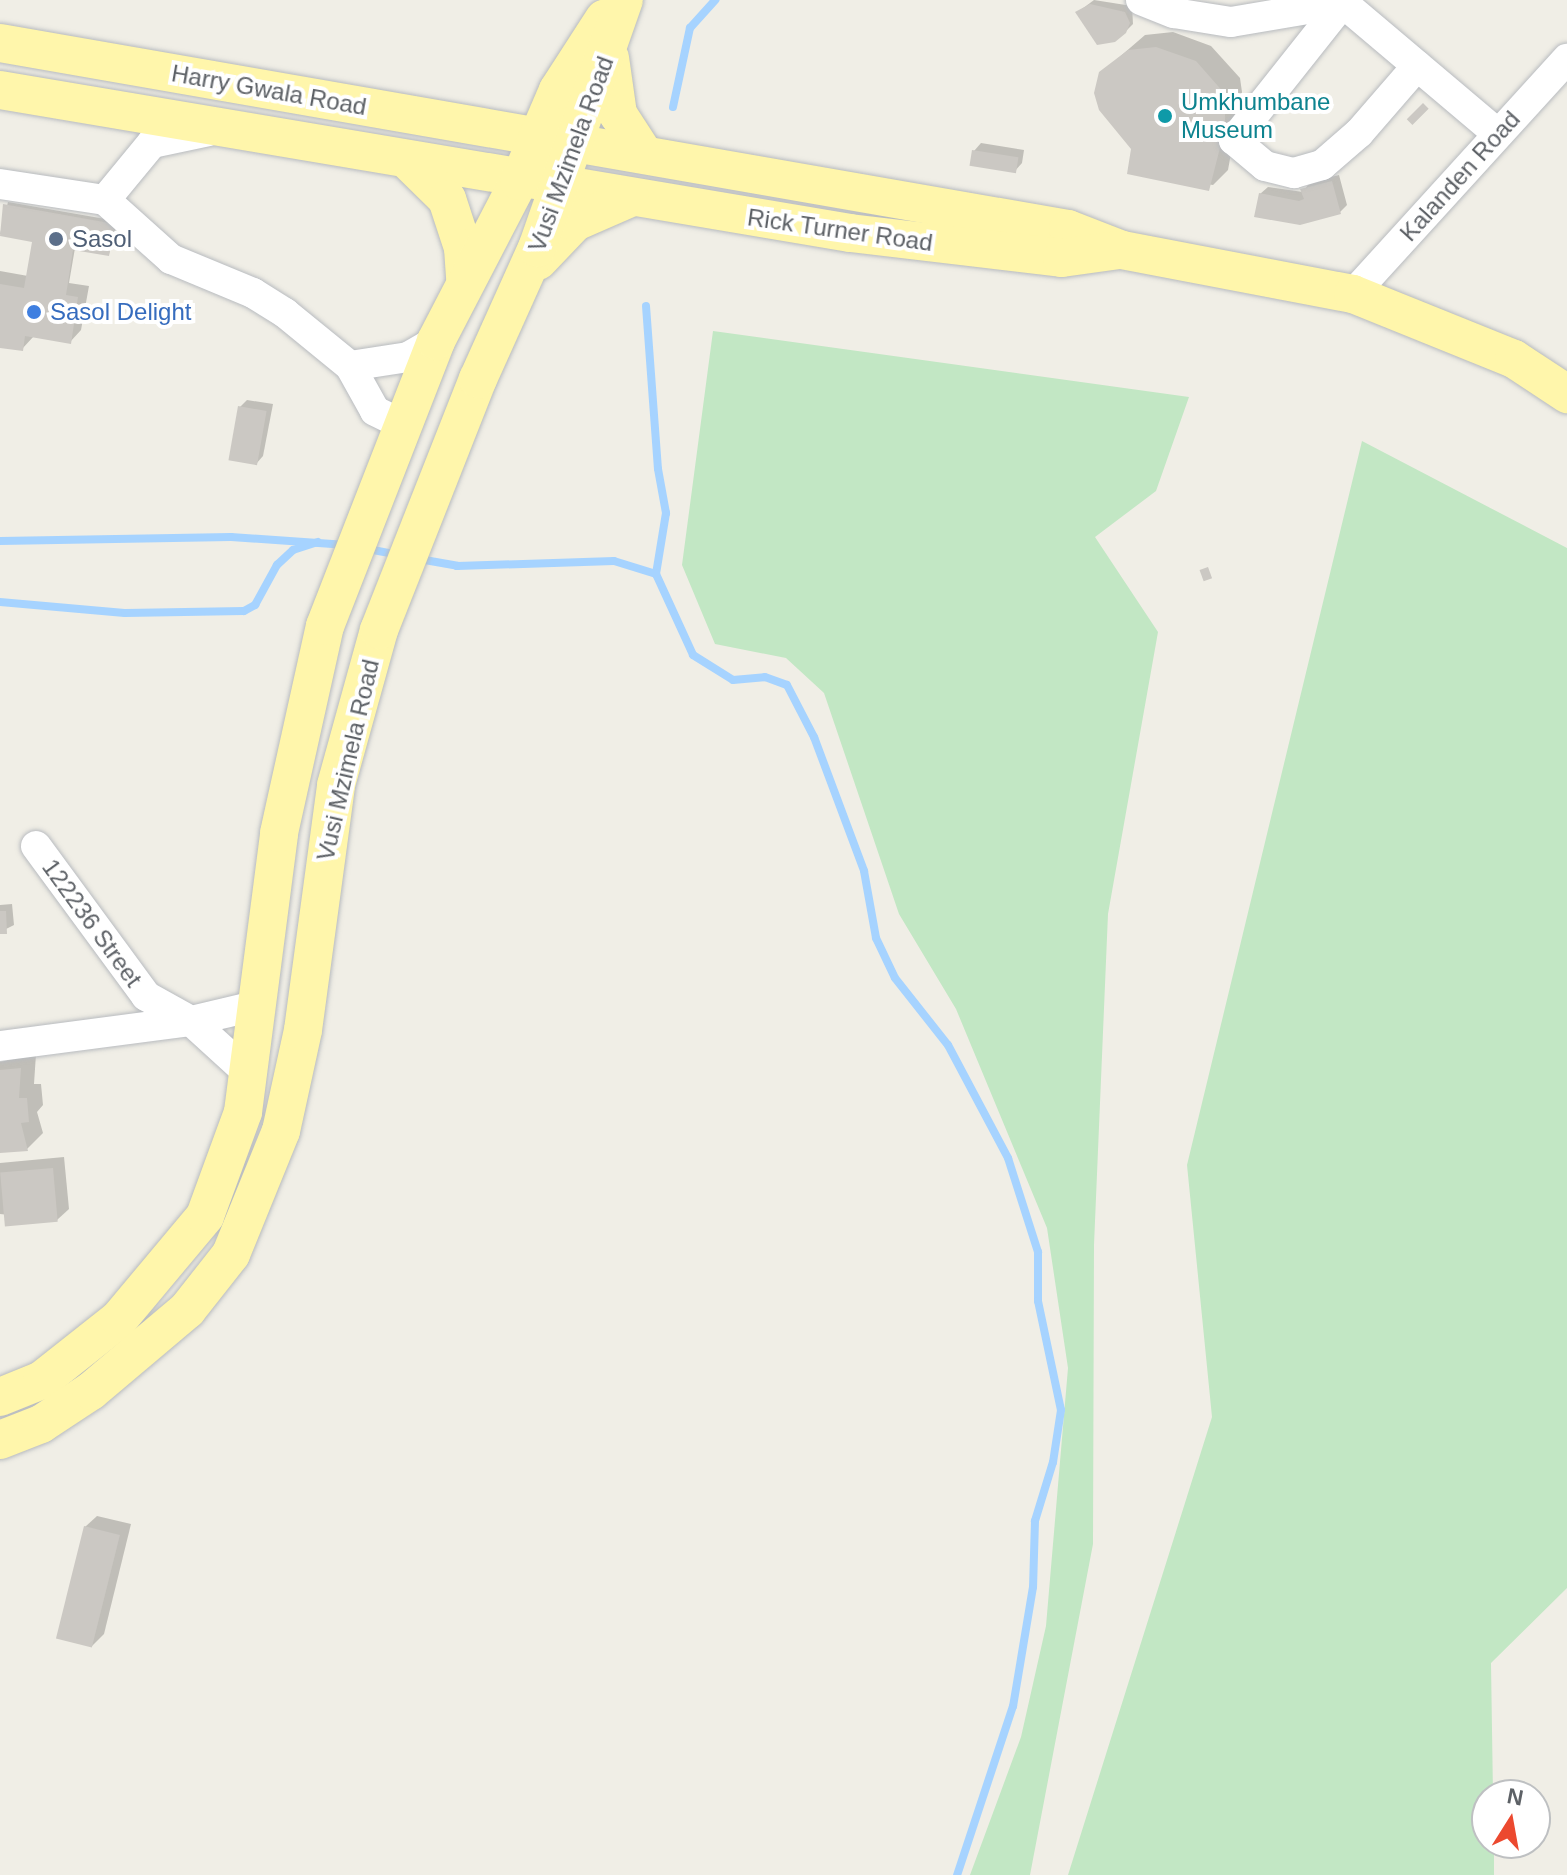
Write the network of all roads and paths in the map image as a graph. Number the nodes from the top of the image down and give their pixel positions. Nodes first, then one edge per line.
1 (616, 0) edge
2 (624, 0) edge
3 (1141, 0) edge
4 (1344, 1) edge
5 (0, 43) edge
6 (610, 49) junction
7 (1567, 59) edge
8 (1417, 66) junction
9 (0, 90) edge
10 (247, 130) junction
11 (1498, 134) junction
12 (555, 140) junction
13 (644, 154) junction
14 (406, 159) junction
15 (519, 181) junction
16 (0, 184) edge
17 (559, 185) junction
18 (630, 198) junction
19 (105, 200) junction
20 (1122, 250) junction
21 (525, 278) junction
22 (465, 280) junction
23 (1353, 294) junction
24 (436, 341) junction
25 (350, 366) junction
26 (1567, 394) edge
27 (404, 425) junction
28 (36, 846) dead end
29 (255, 1006) junction
30 (191, 1021) junction
31 (0, 1046) edge
32 (247, 1072) junction
33 (0, 1397) edge
34 (0, 1440) edge

1 - 12 main road, Vusi Mzimela Road
2 - 6 main road, Vusi Mzimela Road
3 - 4 street
4 - 8 street
4 - 8 street
5 - 12 main road, Harry Gwala Road
6 - 12 main road, Vusi Mzimela Road
6 - 13 main road
7 - 11 street, Kalanden Road
8 - 11 street
9 - 10 main road, Harry Gwala Road
10 - 14 main road, Harry Gwala Road
10 - 19 street
11 - 23 street, Kalanden Road
12 - 13 main road, Rick Turner Road
12 - 15 main road, Vusi Mzimela Road
12 - 17 main road, Vusi Mzimela Road
13 - 20 main road, Rick Turner Road
14 - 15 main road, Harry Gwala Road
14 - 22 main road
15 - 17 main road, Harry Gwala Road
15 - 22 main road, Vusi Mzimela Road
16 - 19 street
17 - 18 main road, Rick Turner Road
17 - 21 main road, Vusi Mzimela Road
18 - 20 main road, Rick Turner Road
18 - 21 main road
19 - 25 street
20 - 23 main road, Rick Turner Road
21 - 34 main road, Vusi Mzimela Road
22 - 24 main road, Vusi Mzimela Road
23 - 26 main road, Rick Turner Road
24 - 25 street
24 - 27 main road, Vusi Mzimela Road
25 - 27 street
27 - 29 main road, Vusi Mzimela Road
28 - 30 street, 122236 Street
29 - 30 street
29 - 32 main road, Vusi Mzimela Road
30 - 31 street
30 - 32 street, 122236 Street
32 - 33 main road, Vusi Mzimela Road

